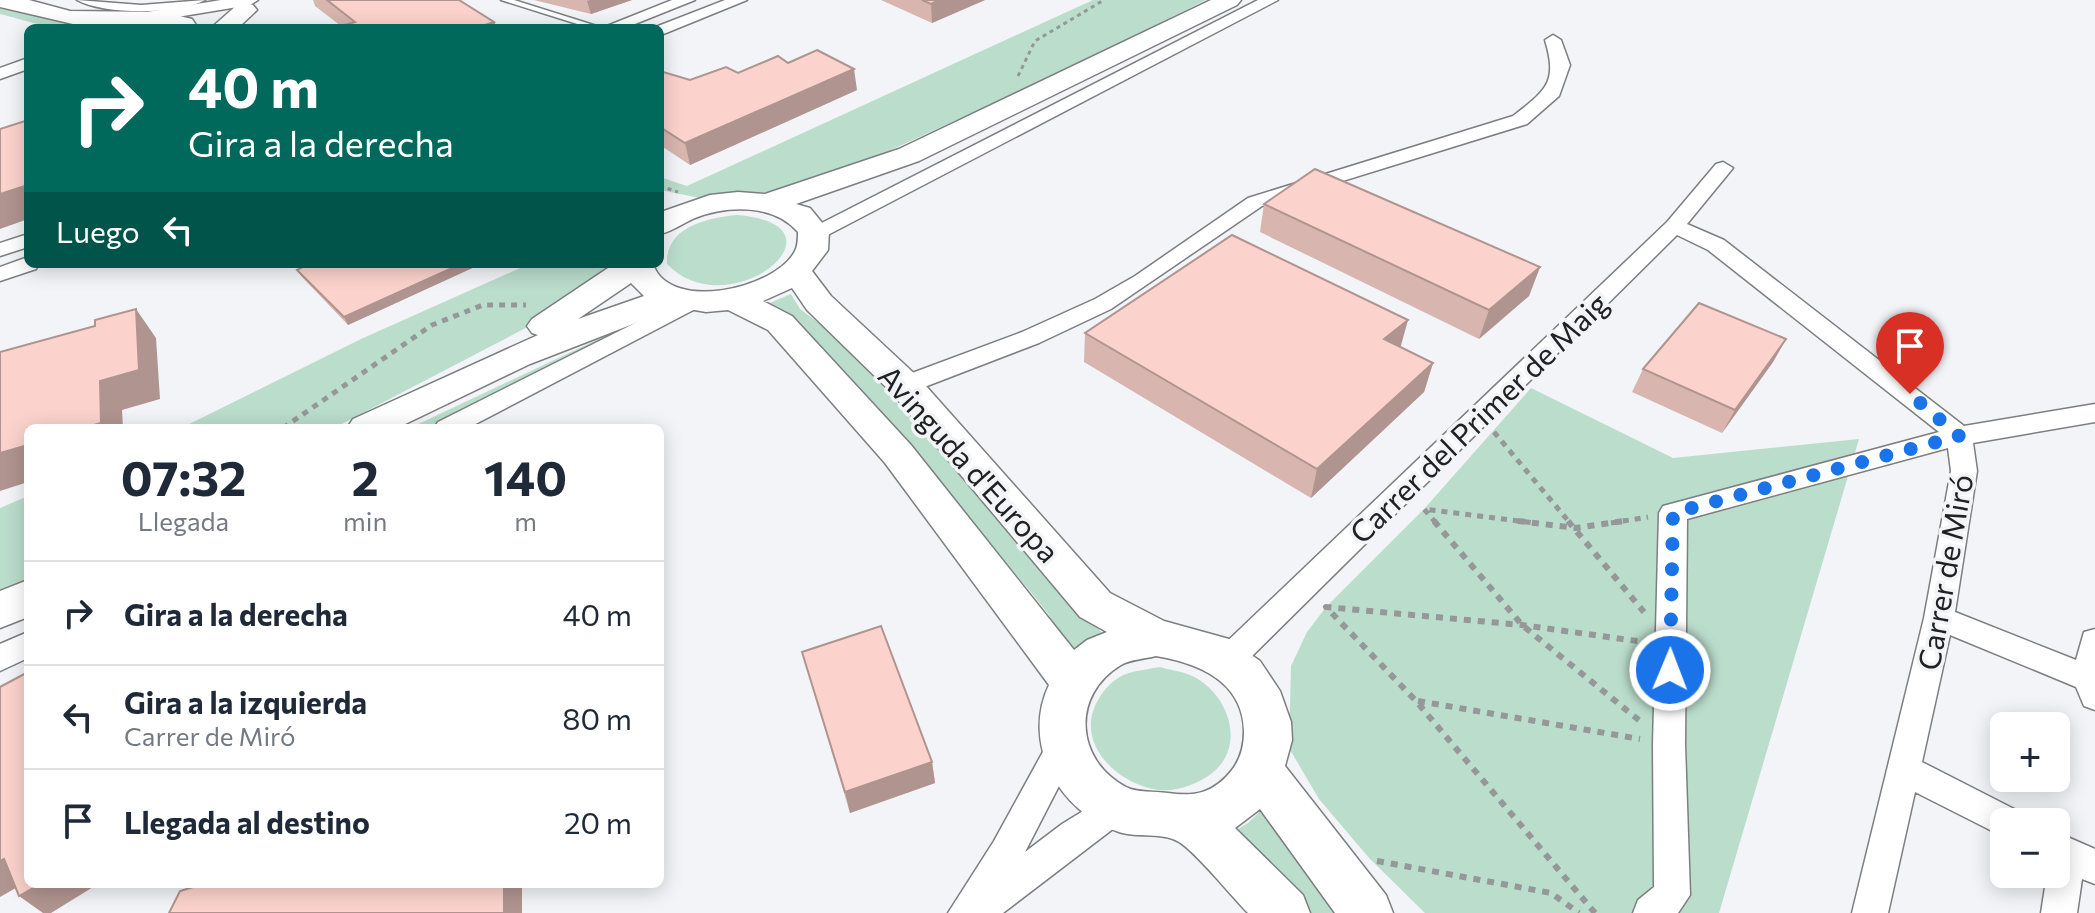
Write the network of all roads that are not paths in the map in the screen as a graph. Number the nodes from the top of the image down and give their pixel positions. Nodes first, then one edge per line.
1 (2, 0) edge
2 (81, 0) edge
3 (201, 0) edge
4 (505, 0) edge
5 (687, 0) edge
6 (739, 0) edge
7 (1229, 0) edge
8 (1270, 0) edge
9 (254, 3) edge
10 (137, 16) junction
11 (0, 23) edge
12 (111, 24) edge
13 (184, 24) edge
14 (212, 24) edge
15 (228, 24) edge
16 (586, 24) edge
17 (621, 24) edge
18 (664, 28) edge
19 (24, 30) edge
20 (1553, 40) dead end
21 (24, 65) edge
22 (0, 74) edge
23 (24, 78) edge
24 (0, 81) edge
25 (909, 155) junction
26 (1723, 168) dead end
27 (683, 197) edge
28 (767, 203) junction
29 (664, 223) edge
30 (1674, 226) junction
31 (812, 233) junction
32 (24, 241) edge
33 (0, 250) edge
34 (24, 265) edge
35 (630, 268) edge
36 (638, 268) edge
37 (797, 272) junction
38 (0, 274) edge
39 (683, 299) junction
40 (735, 300) junction
41 (905, 385) junction
42 (439, 391) junction
43 (2095, 413) edge
44 (374, 424) edge
45 (454, 424) edge
46 (1959, 436) junction
47 (24, 599) edge
48 (0, 611) edge
49 (1939, 618) junction
50 (1156, 638) junction
51 (2095, 641) edge
52 (24, 646) edge
53 (0, 658) edge
54 (1228, 660) junction
55 (1072, 681) junction
56 (2091, 688) edge
57 (1062, 749) junction
58 (1906, 771) junction
59 (1262, 773) junction
60 (1114, 808) junction
61 (1990, 814) edge
62 (1193, 821) junction
63 (2073, 856) edge
64 (966, 913) edge
65 (974, 913) edge
66 (1284, 913) edge
67 (1367, 913) edge
68 (1651, 913) edge
69 (1870, 913) edge
70 (2059, 913) edge

1 - 10 street
2 - 10 lane
3 - 10 lane
4 - 16 lane
5 - 17 street
6 - 18 street
7 - 25 street
8 - 31 street
9 - 10 street
9 - 14 street
9 - 15 street
10 - 12 street
10 - 13 street
11 - 19 street
20 - 41 street
21 - 22 street
23 - 24 street
25 - 28 street
25 - 31 street
26 - 30 street, Carrer del Primer de Maig
27 - 28 street
27 - 29 street
28 - 31 street
30 - 46 street, Carrer de Miró
30 - 54 street, Carrer del Primer de Maig
31 - 37 street
32 - 33 street
34 - 38 street
35 - 42 street
36 - 39 street
37 - 40 street
37 - 41 street, Avinguda d'Europa
39 - 40 street
39 - 42 street
39 - 45 street
40 - 55 street, Avinguda d'Europa
41 - 50 street, Avinguda d'Europa
42 - 44 street
43 - 46 street
46 - 49 street, Carrer de Miró
46 - 68 street
47 - 48 street
49 - 56 street
49 - 58 street, Carrer de Miró
50 - 54 street
50 - 55 street
51 - 56 street
52 - 53 street
54 - 59 street
55 - 57 street
57 - 60 street
57 - 64 street
58 - 61 street
58 - 69 street, Carrer de Miró
59 - 62 street
59 - 67 street
60 - 62 street
60 - 65 street
62 - 66 street
63 - 70 street

